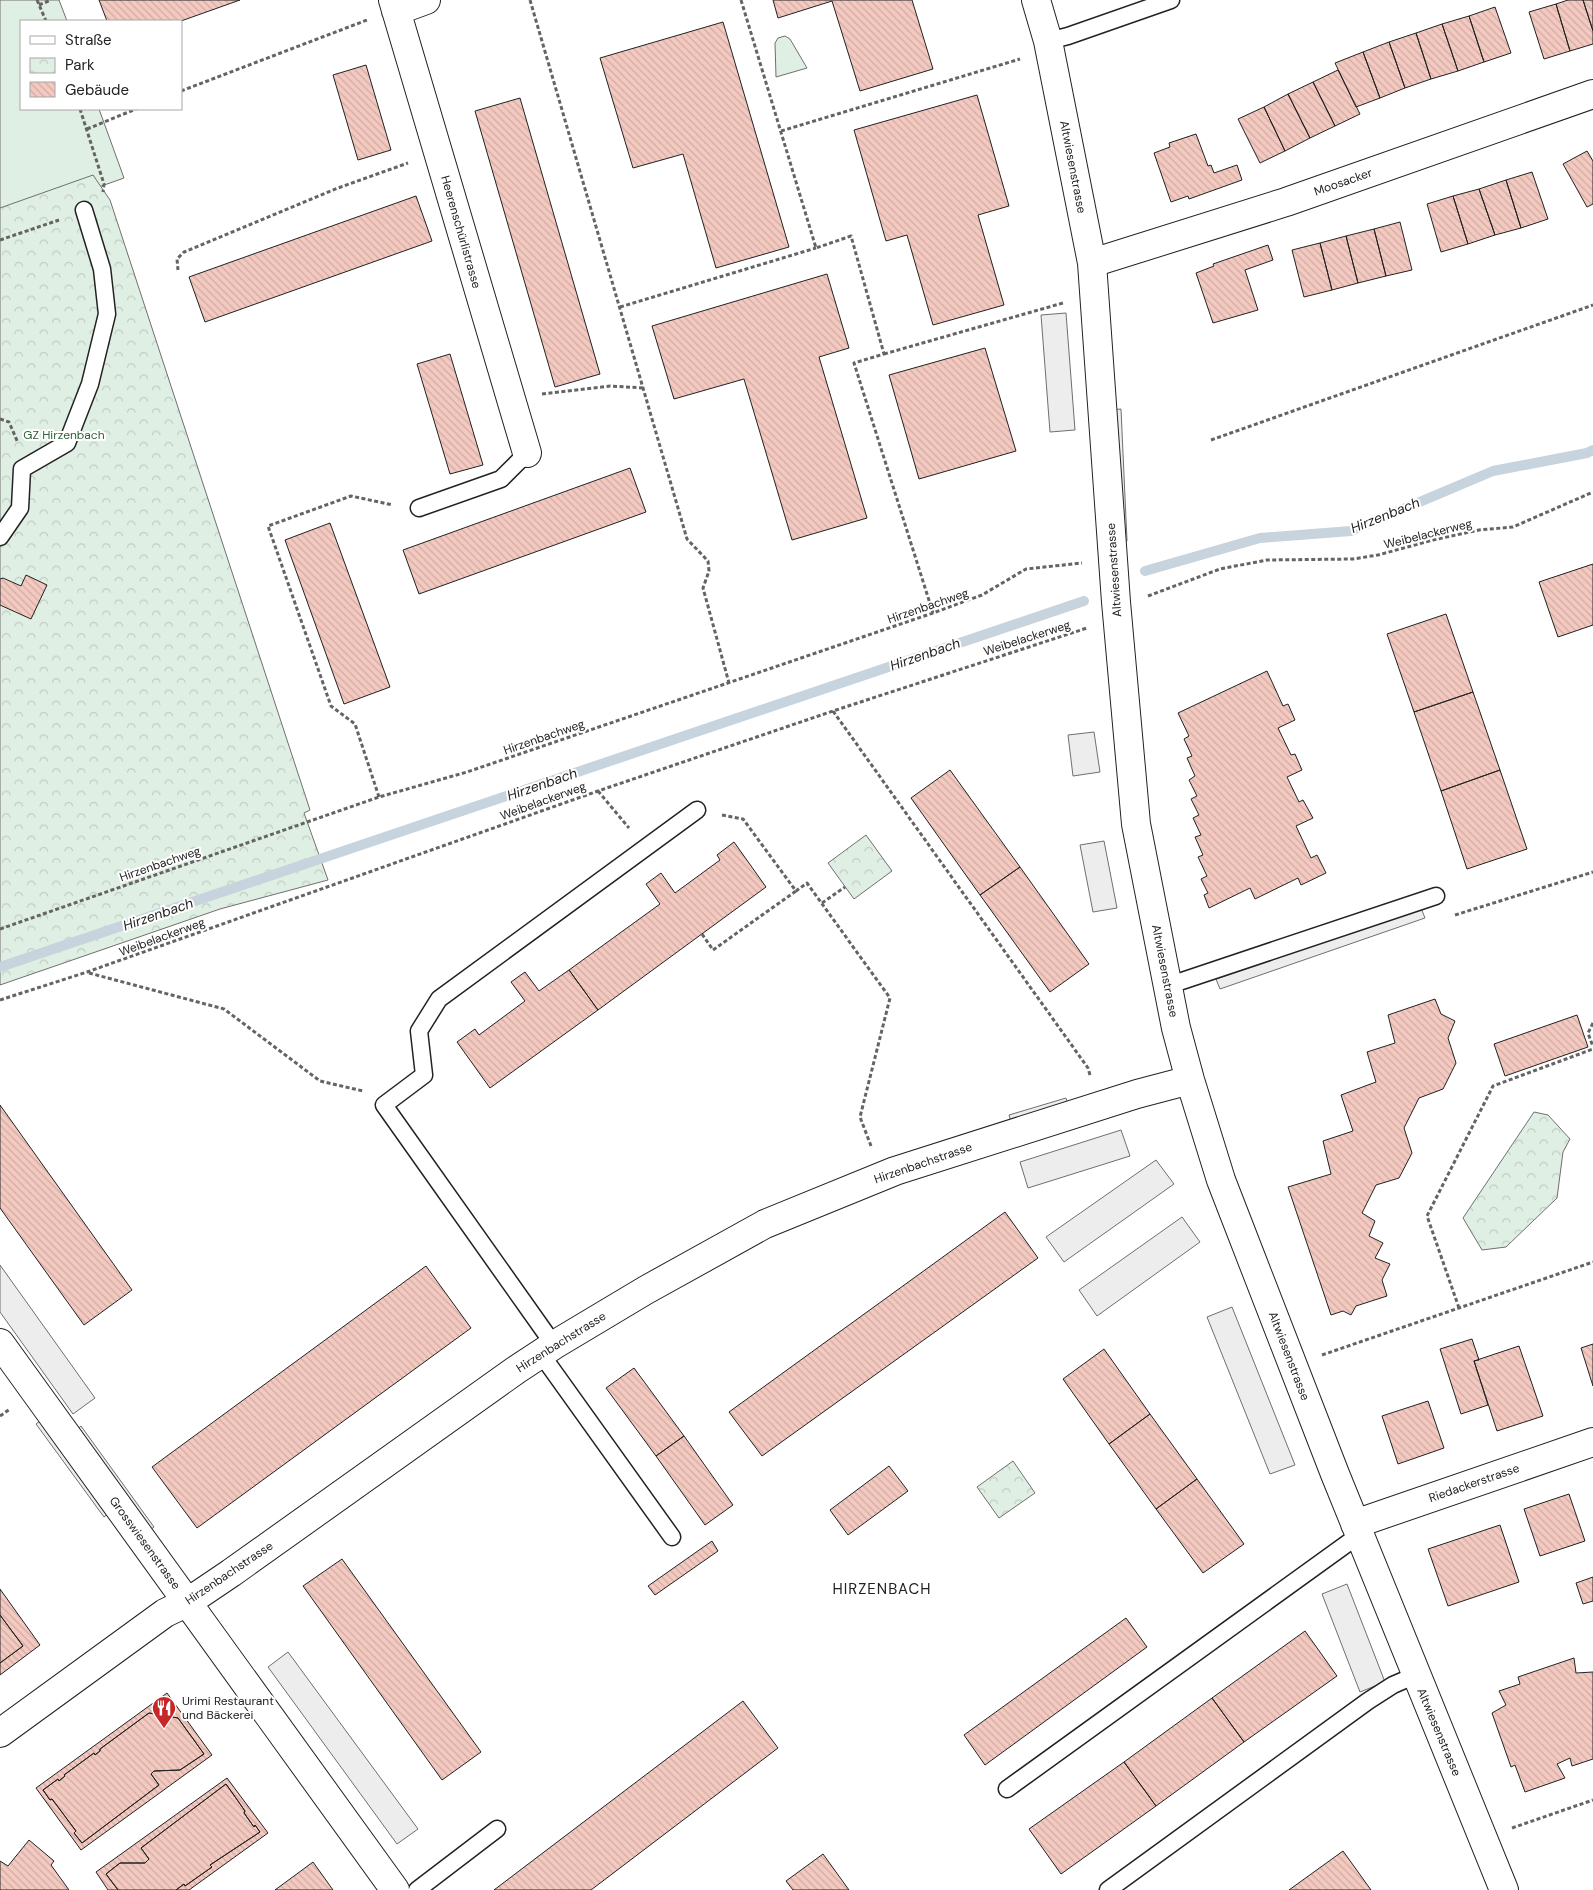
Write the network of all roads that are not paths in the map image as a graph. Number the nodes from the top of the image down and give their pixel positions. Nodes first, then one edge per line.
1 (426, 0) edge
2 (1036, 0) edge
3 (1171, 0) edge
4 (387, 10) edge
5 (1048, 41) junction
6 (1593, 94) edge
7 (84, 210) dead end
8 (1092, 263) junction
9 (527, 453) joint
10 (419, 508) dead end
11 (0, 537) edge
12 (696, 810) road end
13 (1436, 896) road end
14 (1167, 986) junction
15 (1190, 1080) junction
16 (0, 1343) edge
17 (548, 1349) junction
18 (1593, 1442) edge
19 (1357, 1529) junction
20 (672, 1538) dead end
21 (188, 1602) junction
22 (1416, 1675) junction
23 (0, 1733) edge
24 (1007, 1789) dead end
25 (497, 1829) dead end
26 (395, 1890) edge
27 (417, 1890) edge
28 (1108, 1890) edge
29 (1504, 1890) edge

1 - 4 street
2 - 5 street, Altwiesenstrasse
3 - 5 lane
4 - 9 street, Heerenschürlistrasse
5 - 8 street, Altwiesenstrasse
6 - 8 street, Moosacker
7 - 11 lane
8 - 14 street, Altwiesenstrasse
9 - 10 lane
12 - 17 lane
13 - 14 lane
14 - 15 street, Altwiesenstrasse
15 - 17 street, Hirzenbachstrasse
15 - 19 street, Altwiesenstrasse
16 - 21 street, Grosswiesenstrasse
17 - 20 lane
17 - 21 street, Hirzenbachstrasse
18 - 19 street, Riedackerstrasse
19 - 22 street, Altwiesenstrasse
19 - 24 lane
21 - 23 street, Hirzenbachstrasse
21 - 26 street, Grosswiesenstrasse
22 - 28 lane
22 - 29 street, Altwiesenstrasse
25 - 27 lane

